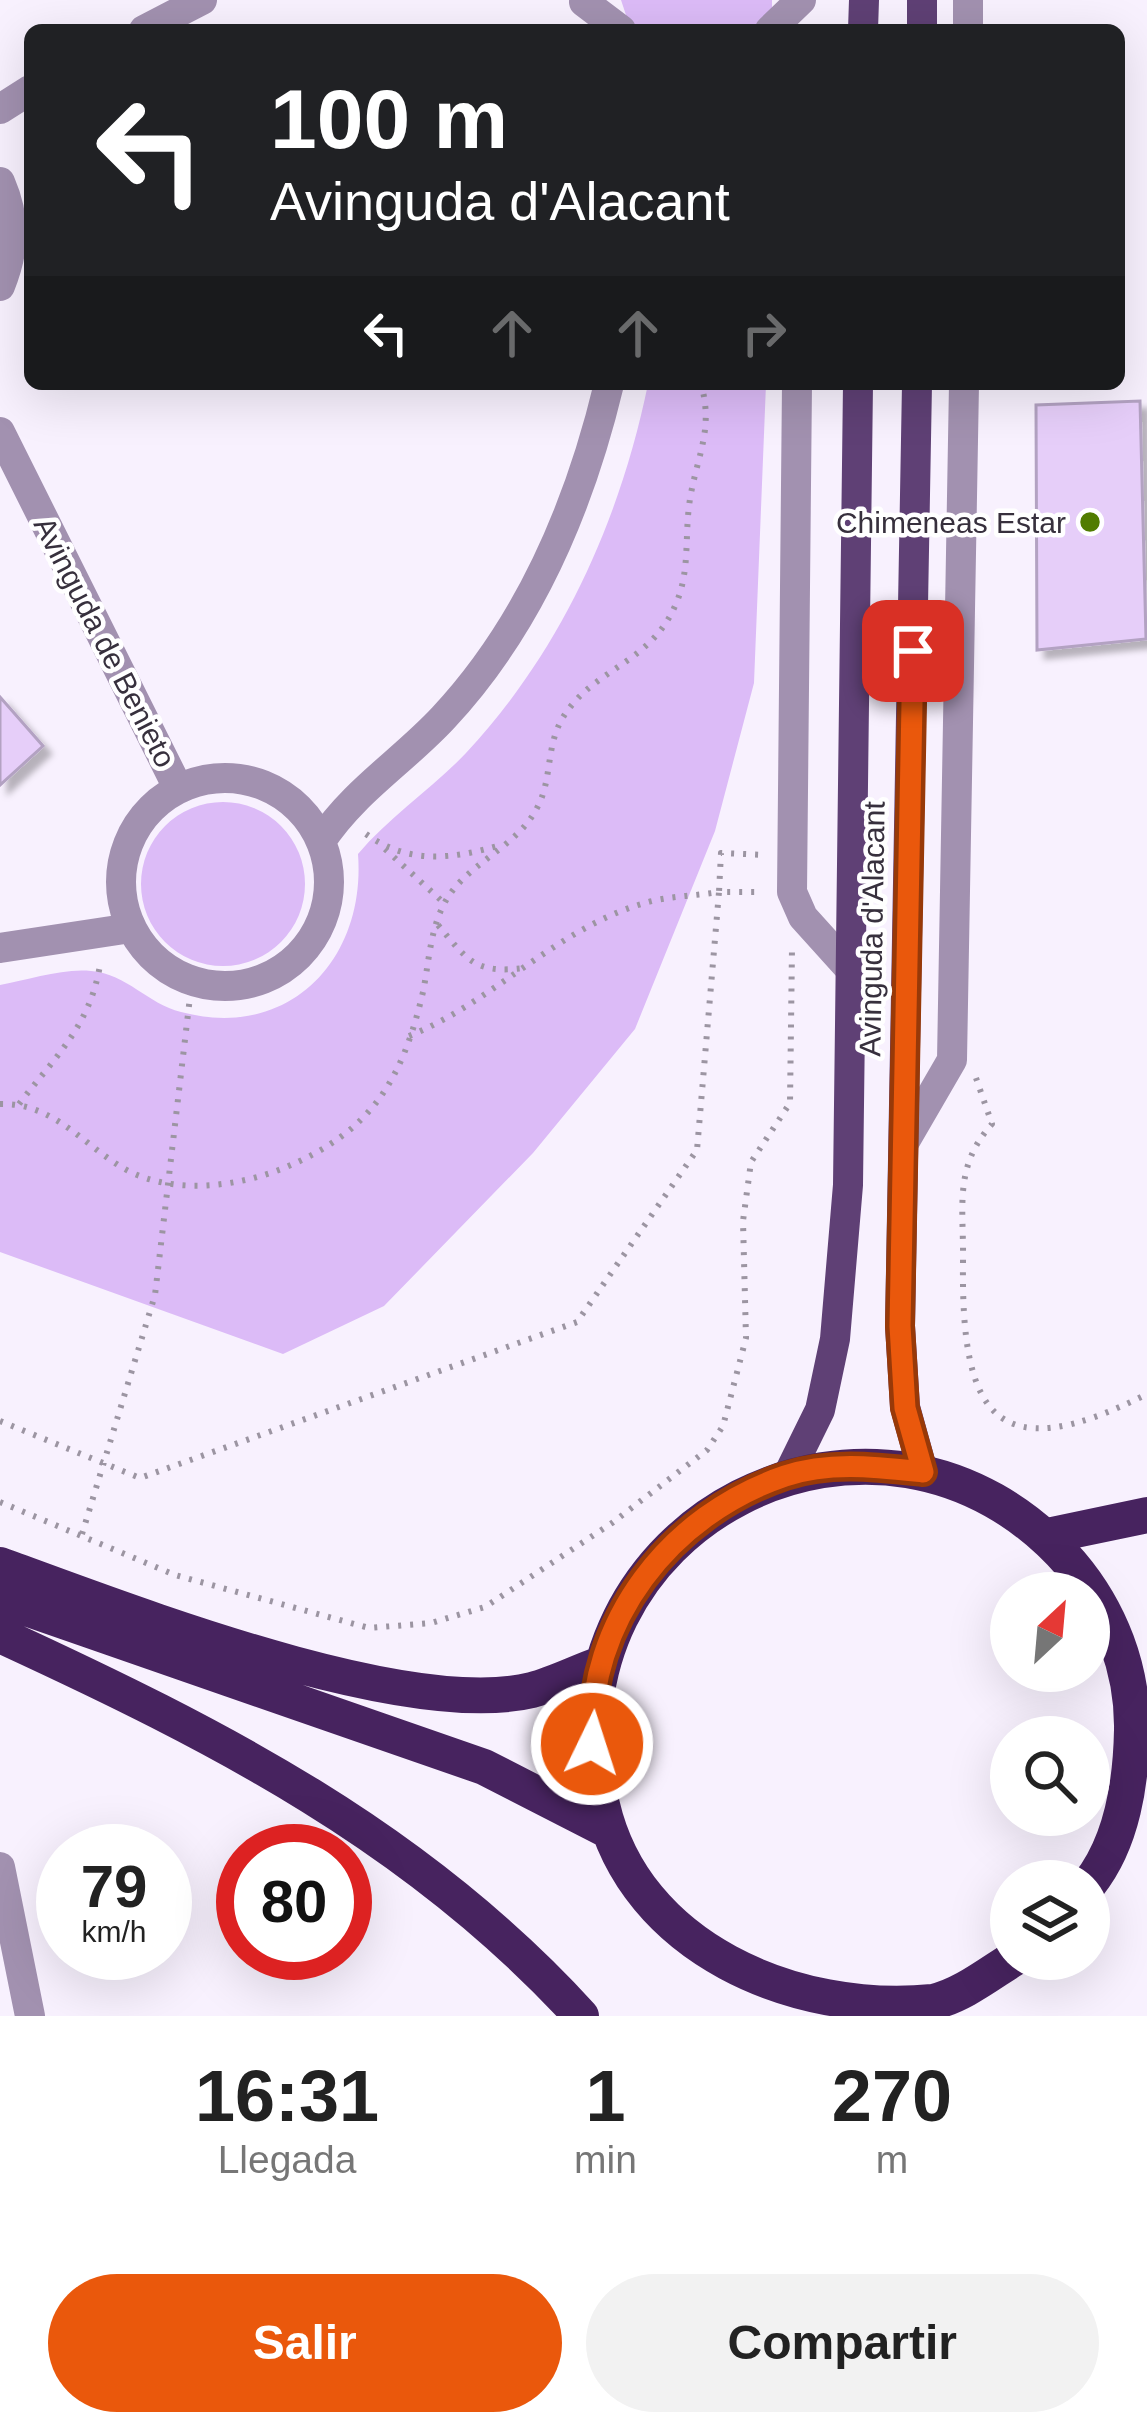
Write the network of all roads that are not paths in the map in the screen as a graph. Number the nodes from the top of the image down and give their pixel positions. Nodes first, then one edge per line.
1 (202, 0) edge
2 (804, 0) edge
3 (156, 24) edge
4 (777, 24) edge
5 (0, 182) edge
6 (0, 286) edge
7 (607, 390) edge
8 (796, 390) edge
9 (858, 390) edge
10 (916, 390) edge
11 (964, 390) edge
12 (0, 432) edge
13 (178, 788) junction
14 (321, 842) junction
15 (118, 930) junction
16 (0, 948) edge
17 (849, 968) junction
18 (905, 1141) junction
19 (923, 1472) junction
20 (788, 1475) junction
21 (1147, 1514) edge
22 (1047, 1537) junction
23 (0, 1564) edge
24 (0, 1599) edge
25 (0, 1634) edge
26 (601, 1664) junction
27 (1140, 1684) edge
28 (607, 1830) junction
29 (1104, 1860) edge
30 (0, 1868) edge
31 (990, 1973) edge
32 (738, 1977) junction
33 (933, 2009) edge
34 (30, 2016) edge
35 (581, 2016) edge
36 (763, 2016) edge

1 - 3 street
2 - 4 street
5 - 6 street
7 - 14 street
8 - 17 street, Avinguda d'Alacant
9 - 17 main road, Avinguda d'Alacant
10 - 18 main road, Avinguda d'Alacant
11 - 18 street
12 - 13 street, Avinguda de Benieto
13 - 14 street
13 - 15 street
14 - 15 street
15 - 16 street
17 - 20 main road, Avinguda d'Alacant
18 - 19 main road, Avinguda d'Alacant
19 - 20 highway
19 - 22 highway
20 - 26 highway
21 - 22 highway
22 - 27 highway
23 - 26 highway
24 - 28 highway
25 - 35 highway
26 - 28 highway
27 - 29 highway
28 - 32 highway
30 - 34 street
31 - 33 highway
32 - 33 highway
32 - 36 highway

